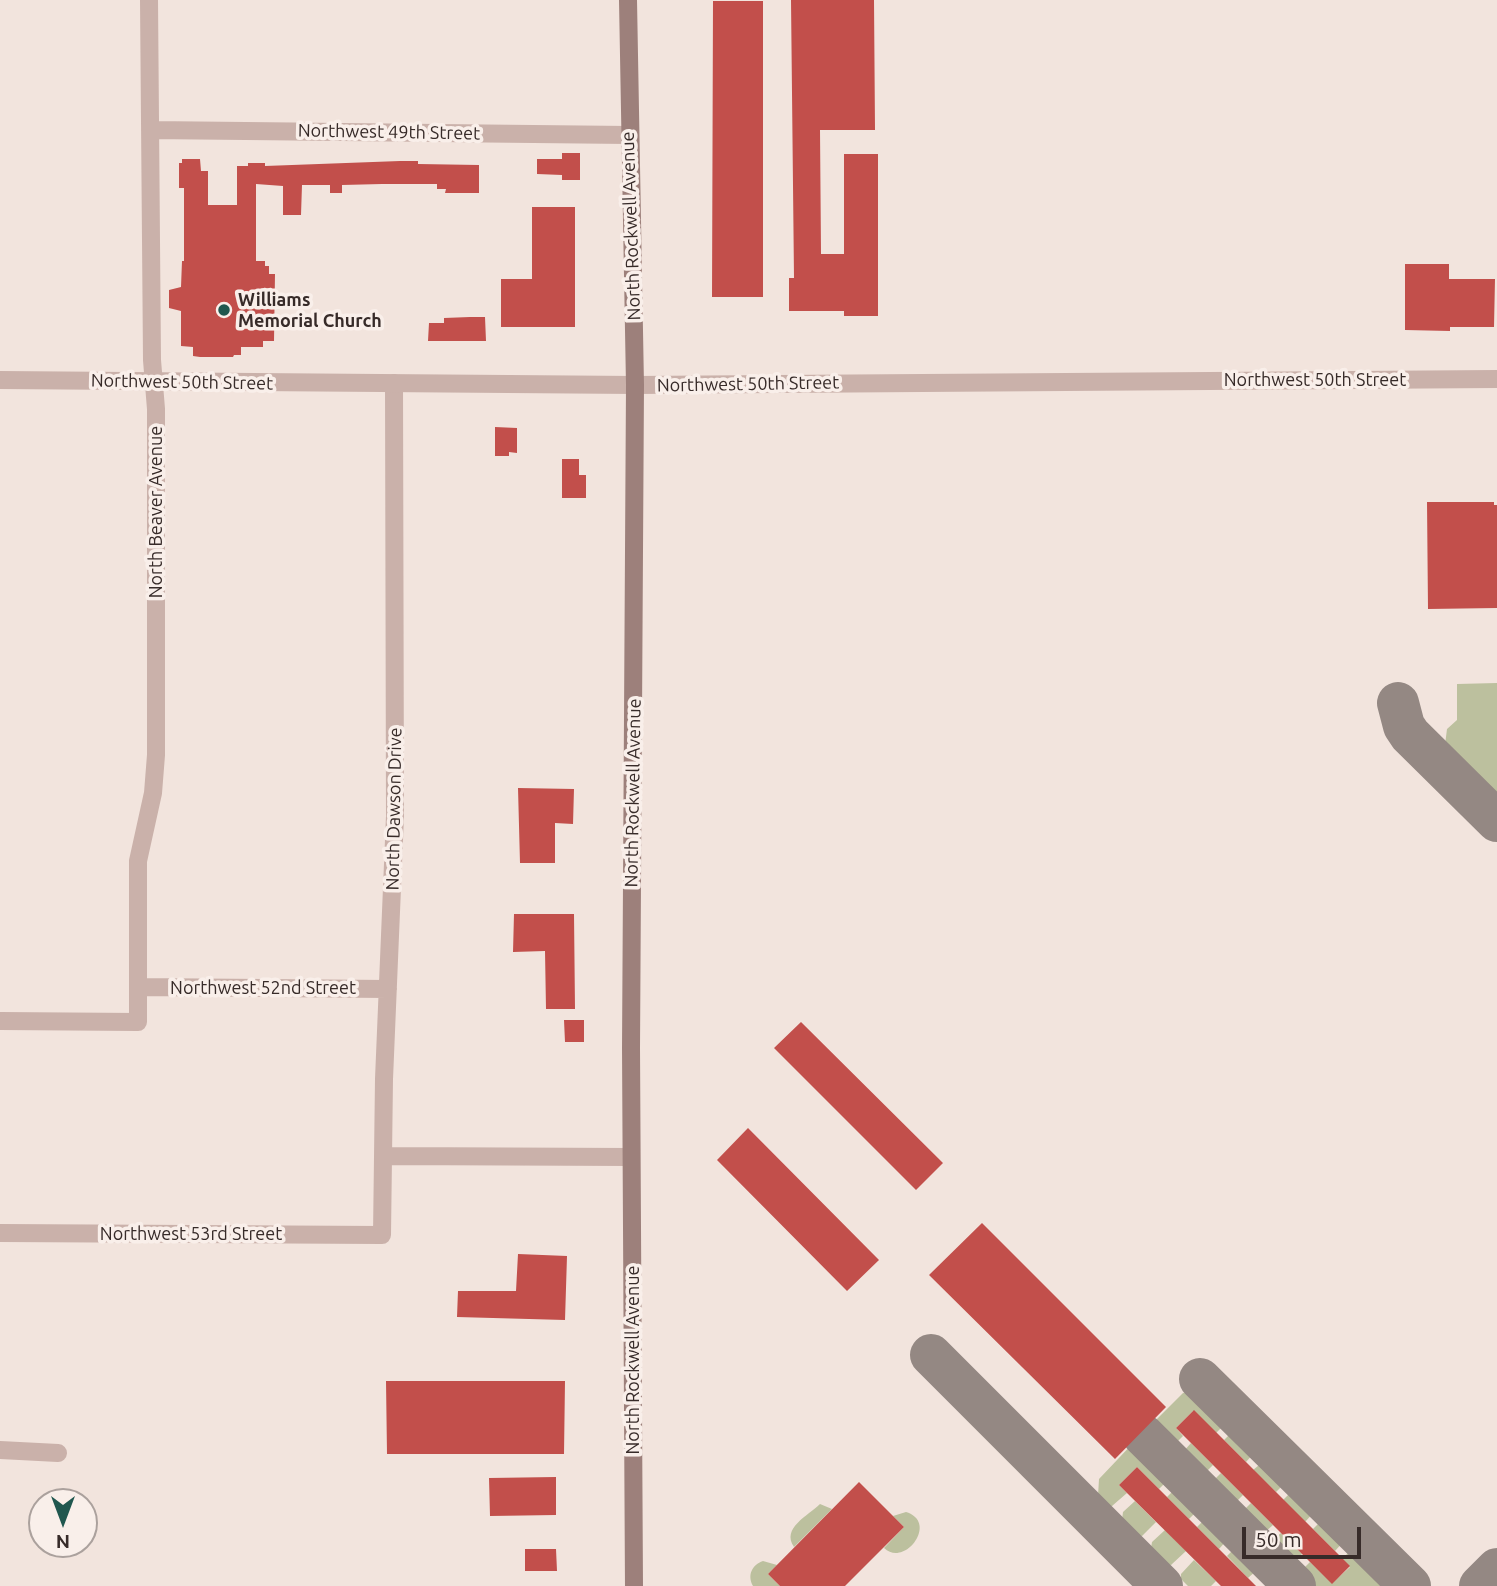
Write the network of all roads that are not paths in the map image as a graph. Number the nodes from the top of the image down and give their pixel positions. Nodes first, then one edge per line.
1 (149, 0) edge
2 (628, 0) edge
3 (150, 130) junction
4 (629, 135) junction
5 (1497, 379) edge
6 (0, 380) edge
7 (154, 382) junction
8 (394, 383) junction
9 (635, 385) junction
10 (138, 987) junction
11 (388, 989) junction
12 (0, 1021) edge
13 (384, 1156) junction
14 (631, 1157) junction
15 (0, 1233) edge
16 (382, 1235) joint
17 (0, 1450) edge
18 (58, 1453) dead end
19 (634, 1586) edge

1 - 3 street, North Beaver Avenue
2 - 4 main road, North Rockwell Avenue
3 - 4 street, Northwest 49th Street
3 - 7 street, North Beaver Avenue
4 - 9 main road, North Rockwell Avenue
5 - 9 street, Northwest 50th Street
6 - 7 street, Northwest 50th Street
7 - 8 street, Northwest 50th Street
7 - 10 street, North Beaver Avenue
8 - 9 street, Northwest 50th Street
8 - 11 street, North Dawson Drive
9 - 14 main road, North Rockwell Avenue
10 - 11 street, Northwest 52nd Street
10 - 12 street, North Beaver Avenue
11 - 13 street, North Dawson Drive
13 - 14 street
13 - 16 street, North Dawson Drive
14 - 19 main road, North Rockwell Avenue
15 - 16 street, Northwest 53rd Street
17 - 18 street

